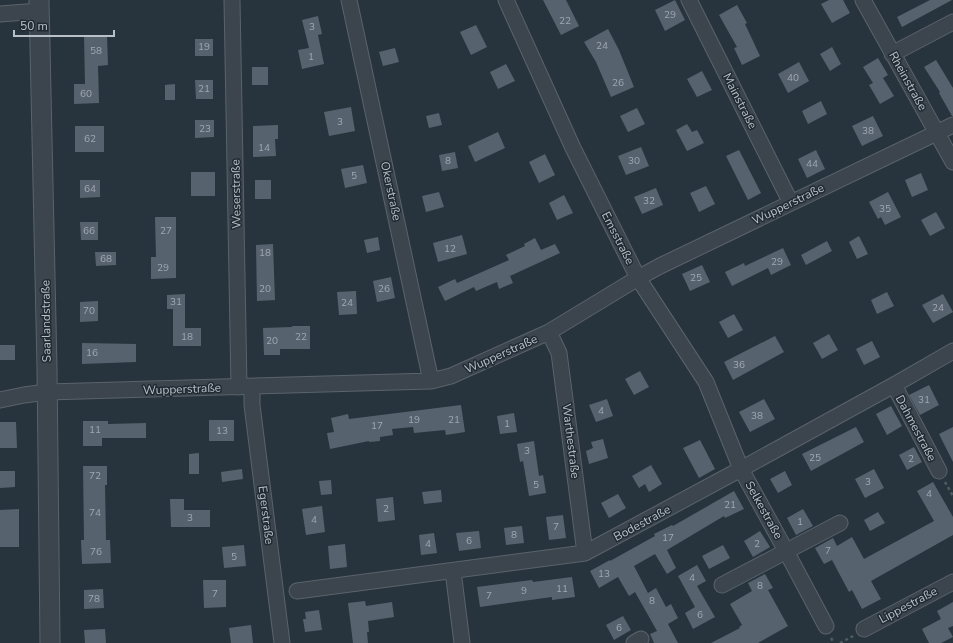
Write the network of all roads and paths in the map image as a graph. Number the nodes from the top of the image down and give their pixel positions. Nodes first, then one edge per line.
1 (232, 0) edge
2 (349, 0) edge
3 (506, 0) edge
4 (688, 0) edge
5 (863, 0) edge
6 (39, 6) edge
7 (0, 14) edge
8 (953, 22) edge
9 (892, 54) junction
10 (953, 125) edge
11 (937, 134) junction
12 (953, 162) edge
13 (791, 203) junction
14 (638, 278) junction
15 (549, 332) junction
16 (953, 351) edge
17 (431, 382) junction
18 (894, 385) junction
19 (245, 387) junction
20 (47, 392) junction
21 (0, 400) edge
22 (741, 469) junction
23 (939, 471) dead end
24 (840, 523) dead end
25 (786, 551) junction
26 (585, 553) junction
27 (453, 571) junction
28 (953, 582) edge
29 (722, 585) dead end
30 (297, 591) dead end
31 (826, 626) dead end
32 (864, 629) dead end
33 (50, 643) edge
34 (282, 643) edge
35 (462, 643) edge

1 - 19 street, Weserstraße
2 - 17 street, Okerstraße
3 - 14 street, Emsstraße
4 - 13 street, Mainstraße
5 - 9 street, Rheinstraße
6 - 7 street
6 - 20 street, Saarlandstraße
8 - 9 street
9 - 11 street, Rheinstraße
10 - 11 street, Wupperstraße
11 - 12 street, Rheinstraße
11 - 13 street, Wupperstraße
13 - 14 street, Wupperstraße
14 - 15 street, Wupperstraße
14 - 22 street, Emsstraße
15 - 17 street, Wupperstraße
15 - 26 street, Warthestraße
16 - 18 street, Bodestraße
17 - 19 street, Wupperstraße
18 - 22 street, Bodestraße
18 - 23 street, Dahmestraße
19 - 20 street, Wupperstraße
19 - 34 street, Egerstraße
20 - 21 street, Wupperstraße
20 - 33 street, Saarlandstraße
22 - 25 street, Selkestraße
22 - 26 street, Bodestraße
24 - 25 street, Selkestraße
25 - 29 street, Selkestraße
25 - 31 street, Selkestraße
26 - 27 street, Bodestraße
27 - 30 street, Bodestraße
27 - 35 street
28 - 32 street, Lippestraße

